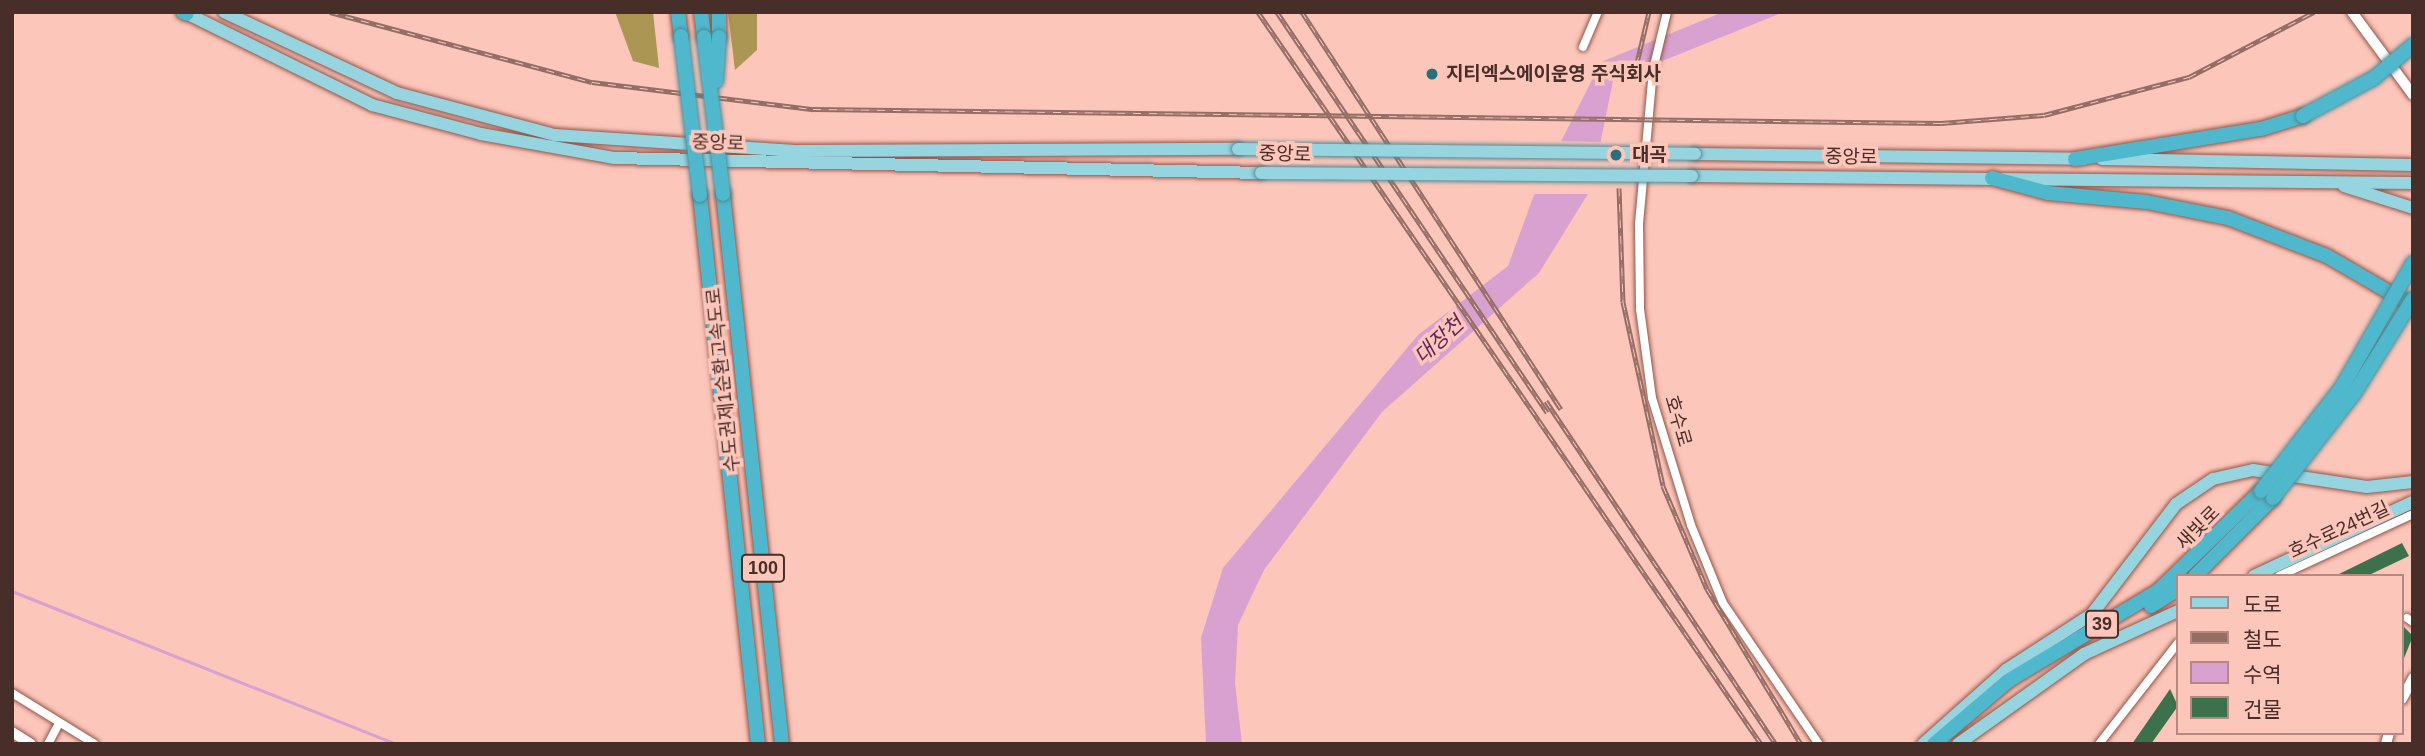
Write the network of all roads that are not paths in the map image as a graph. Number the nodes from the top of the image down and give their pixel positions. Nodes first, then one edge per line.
1 (224, 12) edge
2 (678, 12) edge
3 (701, 12) edge
4 (719, 12) edge
5 (1598, 12) edge
6 (2352, 12) edge
7 (185, 13) edge
8 (1666, 16) edge
9 (2413, 45) edge
10 (1583, 47) dead end
11 (2413, 95) edge
12 (713, 114) junction
13 (2076, 159) junction
14 (2413, 165) edge
15 (1992, 178) junction
16 (2327, 181) junction
17 (2413, 183) edge
18 (2413, 208) edge
19 (2413, 263) edge
20 (2413, 299) edge
21 (2413, 306) edge
22 (2413, 482) edge
23 (2267, 495) junction
24 (2413, 502) edge
25 (2413, 514) edge
26 (2177, 574) edge
27 (2197, 574) edge
28 (2258, 574) edge
29 (2283, 574) edge
30 (2176, 575) edge
31 (2176, 590) edge
32 (2176, 612) edge
33 (2176, 646) edge
34 (2413, 677) edge
35 (12, 692) edge
36 (2404, 695) edge
37 (59, 723) junction
38 (12, 732) edge
39 (30, 744) edge
40 (48, 744) edge
41 (95, 744) edge
42 (758, 744) edge
43 (782, 744) edge
44 (1819, 744) edge
45 (1923, 744) edge
46 (1934, 744) edge
47 (1948, 744) edge
48 (1958, 744) edge
49 (2099, 744) edge

1 - 13 main road, 중앙로, bridge
2 - 42 highway, 수도권제1순환고속도로 / 100, bridge
3 - 12 highway, 수도권제1순환고속도로 / 100, bridge
4 - 12 highway, bridge
5 - 10 street
6 - 11 street
7 - 15 main road, 중앙로, bridge
8 - 44 street, 호수로
9 - 13 highway, bridge
12 - 43 highway, 수도권제1순환고속도로 / 100, bridge
13 - 14 main road, 중앙로
15 - 16 main road, 중앙로
15 - 21 highway
16 - 17 main road, 중앙로
16 - 18 main road
19 - 23 highway, 새빛로 / 39, bridge
20 - 23 highway, 새빛로 / 39, bridge
22 - 45 main road
23 - 26 highway, 새빛로 / 39
23 - 27 highway, 새빛로 / 39
24 - 28 main road
25 - 29 street, 호수로24번길
30 - 46 highway, 새빛로 / 39
31 - 47 highway, 39
32 - 48 main road
33 - 49 street
34 - 36 street
35 - 37 street
37 - 40 street
37 - 41 street
38 - 39 street

